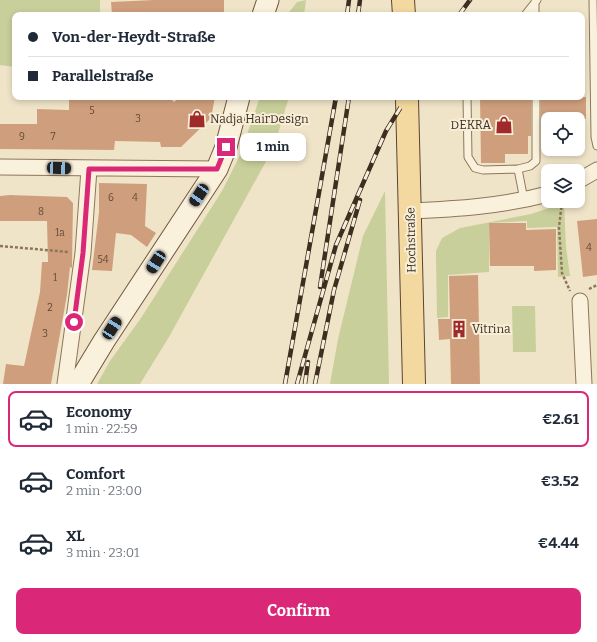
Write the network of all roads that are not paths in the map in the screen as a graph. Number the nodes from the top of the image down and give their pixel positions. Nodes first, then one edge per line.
1 (268, 0) edge
2 (403, 0) edge
3 (593, 0) edge
4 (536, 1) edge
5 (264, 12) edge
6 (404, 12) edge
7 (527, 12) edge
8 (535, 12) edge
9 (238, 100) edge
10 (407, 100) edge
11 (467, 100) edge
12 (536, 100) edge
13 (597, 146) edge
14 (0, 167) edge
15 (89, 169) junction
16 (217, 169) junction
17 (518, 169) junction
18 (597, 170) edge
19 (585, 177) edge
20 (541, 196) edge
21 (524, 200) junction
22 (410, 211) junction
23 (580, 301) road end
24 (65, 384) edge
25 (78, 384) edge
26 (414, 384) edge
27 (584, 384) edge

1 - 5 main road
2 - 6 main road
3 - 13 lane
4 - 7 lane
4 - 8 lane
9 - 16 main road
10 - 22 main road, Hochstraße
11 - 17 lane
12 - 17 lane
14 - 15 street
15 - 16 street
15 - 24 street
16 - 25 main road
17 - 21 lane
18 - 19 street
20 - 21 street
21 - 22 street
22 - 26 main road, Hochstraße
23 - 27 street

